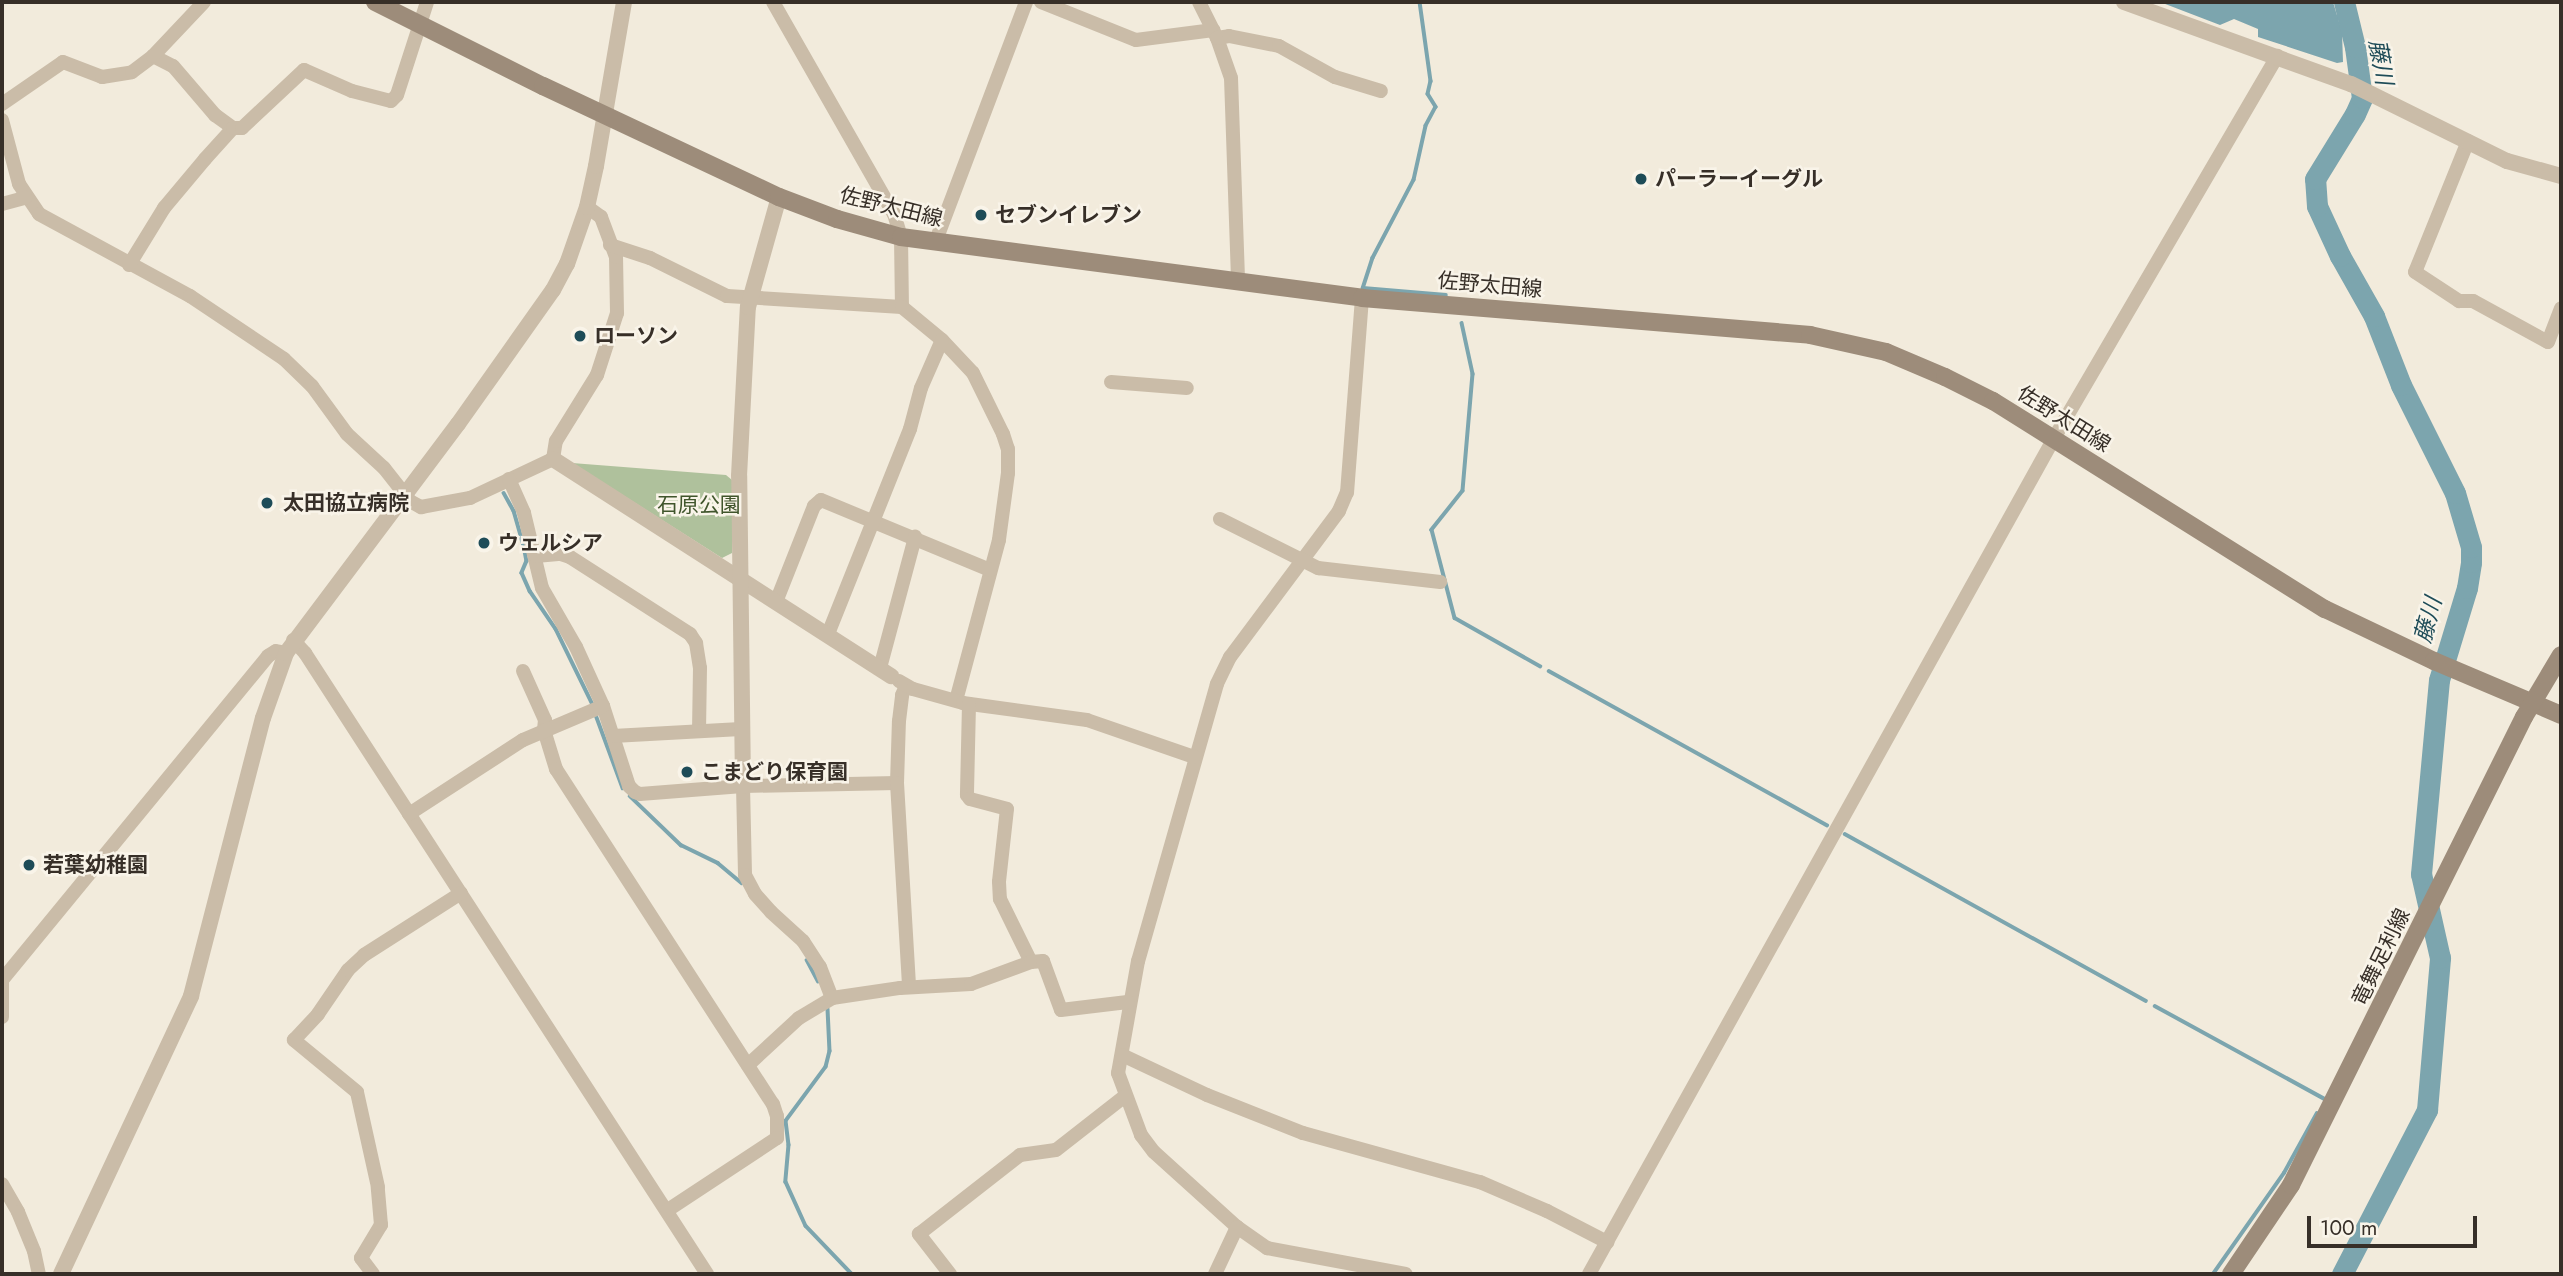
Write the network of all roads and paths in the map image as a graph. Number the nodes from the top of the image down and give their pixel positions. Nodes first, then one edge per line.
1 (204, 2) edge
2 (375, 2) edge
3 (427, 2) edge
4 (624, 2) edge
5 (773, 2) edge
6 (1026, 2) edge
7 (1041, 2) edge
8 (1199, 2) edge
9 (2131, 3) edge
10 (421, 24) junction
11 (1215, 34) junction
12 (153, 56) junction
13 (2277, 56) junction
14 (1381, 91) dead end
15 (2, 104) edge
16 (604, 116) junction
17 (2, 120) edge
18 (233, 128) junction
19 (2468, 141) junction
20 (2561, 176) edge
21 (779, 197) junction
22 (25, 198) junction
23 (2, 204) edge
24 (587, 207) junction
25 (901, 237) junction
26 (935, 243) junction
27 (610, 245) junction
28 (129, 265) junction
29 (1238, 281) junction
30 (749, 297) junction
31 (1362, 298) junction
32 (902, 307) junction
33 (2561, 308) edge
34 (942, 340) junction
35 (1111, 382) dead end
36 (1188, 388) dead end
37 (2053, 440) junction
38 (553, 459) junction
39 (509, 479) junction
40 (404, 494) junction
41 (1220, 519) dead end
42 (873, 520) junction
43 (915, 537) junction
44 (536, 556) junction
45 (1302, 562) junction
46 (990, 570) junction
47 (739, 579) junction
48 (1440, 582) dead end
49 (776, 602) junction
50 (828, 634) junction
51 (290, 646) junction
52 (2561, 655) edge
53 (523, 671) dead end
54 (886, 672) junction
55 (906, 686) junction
56 (962, 702) junction
57 (2531, 704) junction
58 (603, 706) junction
59 (2561, 715) edge
60 (741, 729) junction
61 (544, 730) junction
62 (699, 731) junction
63 (612, 736) junction
64 (1194, 757) junction
65 (897, 783) junction
66 (743, 786) junction
67 (409, 814) junction
68 (461, 893) junction
69 (1031, 962) junction
70 (909, 987) junction
71 (832, 998) junction
72 (1128, 1002) junction
73 (2, 1017) edge
74 (1122, 1055) junction
75 (748, 1065) junction
76 (1125, 1096) junction
77 (2, 1184) edge
78 (668, 1210) junction
79 (1237, 1227) junction
80 (1606, 1242) junction
81 (38, 1274) edge
82 (61, 1274) edge
83 (373, 1274) edge
84 (707, 1274) edge
85 (950, 1274) edge
86 (1215, 1274) edge
87 (1406, 1274) edge
88 (1589, 1274) edge
89 (2231, 1274) edge

1 - 12 street
2 - 10 main road, 佐野太田線
3 - 10 street
4 - 16 street
5 - 25 street
6 - 26 street
7 - 11 street
8 - 11 street
9 - 13 street
10 - 16 main road, 佐野太田線
10 - 18 street
11 - 14 street
11 - 29 street
12 - 15 street
12 - 18 street
13 - 19 street
13 - 37 street
16 - 21 main road, 佐野太田線
16 - 24 street
17 - 22 street
18 - 28 street
19 - 20 street
19 - 33 street
21 - 25 main road, 佐野太田線
21 - 30 street
22 - 23 street
22 - 28 street
24 - 27 street
24 - 40 street
25 - 26 main road, 佐野太田線
25 - 32 street
26 - 29 main road, 佐野太田線
27 - 30 street
27 - 38 street
28 - 40 street
29 - 31 main road, 佐野太田線
30 - 32 street
30 - 47 street
31 - 37 main road, 佐野太田線
31 - 45 street
32 - 34 street
34 - 42 street
34 - 46 street
35 - 36 street
37 - 57 main road, 佐野太田線
37 - 80 street
38 - 39 street
38 - 47 street
39 - 40 street
39 - 44 street
40 - 51 street
41 - 45 street
42 - 43 street
42 - 49 street
42 - 50 street
43 - 46 street
43 - 54 street
44 - 58 street
44 - 62 street
45 - 48 street
45 - 64 street
46 - 56 street
47 - 49 street
47 - 60 street
49 - 50 street
50 - 54 street
51 - 67 street
51 - 73 street
51 - 82 street
52 - 57 main road, 竜舞足利線
53 - 61 street
54 - 55 street
55 - 56 street
55 - 65 street
56 - 64 street
56 - 69 street
57 - 59 main road, 佐野太田線
57 - 89 main road, 竜舞足利線
58 - 61 street
58 - 63 street
60 - 62 street
60 - 66 street
61 - 67 street
61 - 75 street
62 - 63 street
63 - 66 street
64 - 72 street
65 - 66 street
65 - 70 street
66 - 71 street
67 - 68 street
68 - 78 street
68 - 83 street
69 - 70 street
69 - 72 street
70 - 71 street
71 - 75 street
72 - 74 street
74 - 76 street
74 - 80 street
75 - 78 street
76 - 79 street
76 - 85 street
77 - 81 street
78 - 84 street
79 - 86 street
79 - 87 street
80 - 88 street

